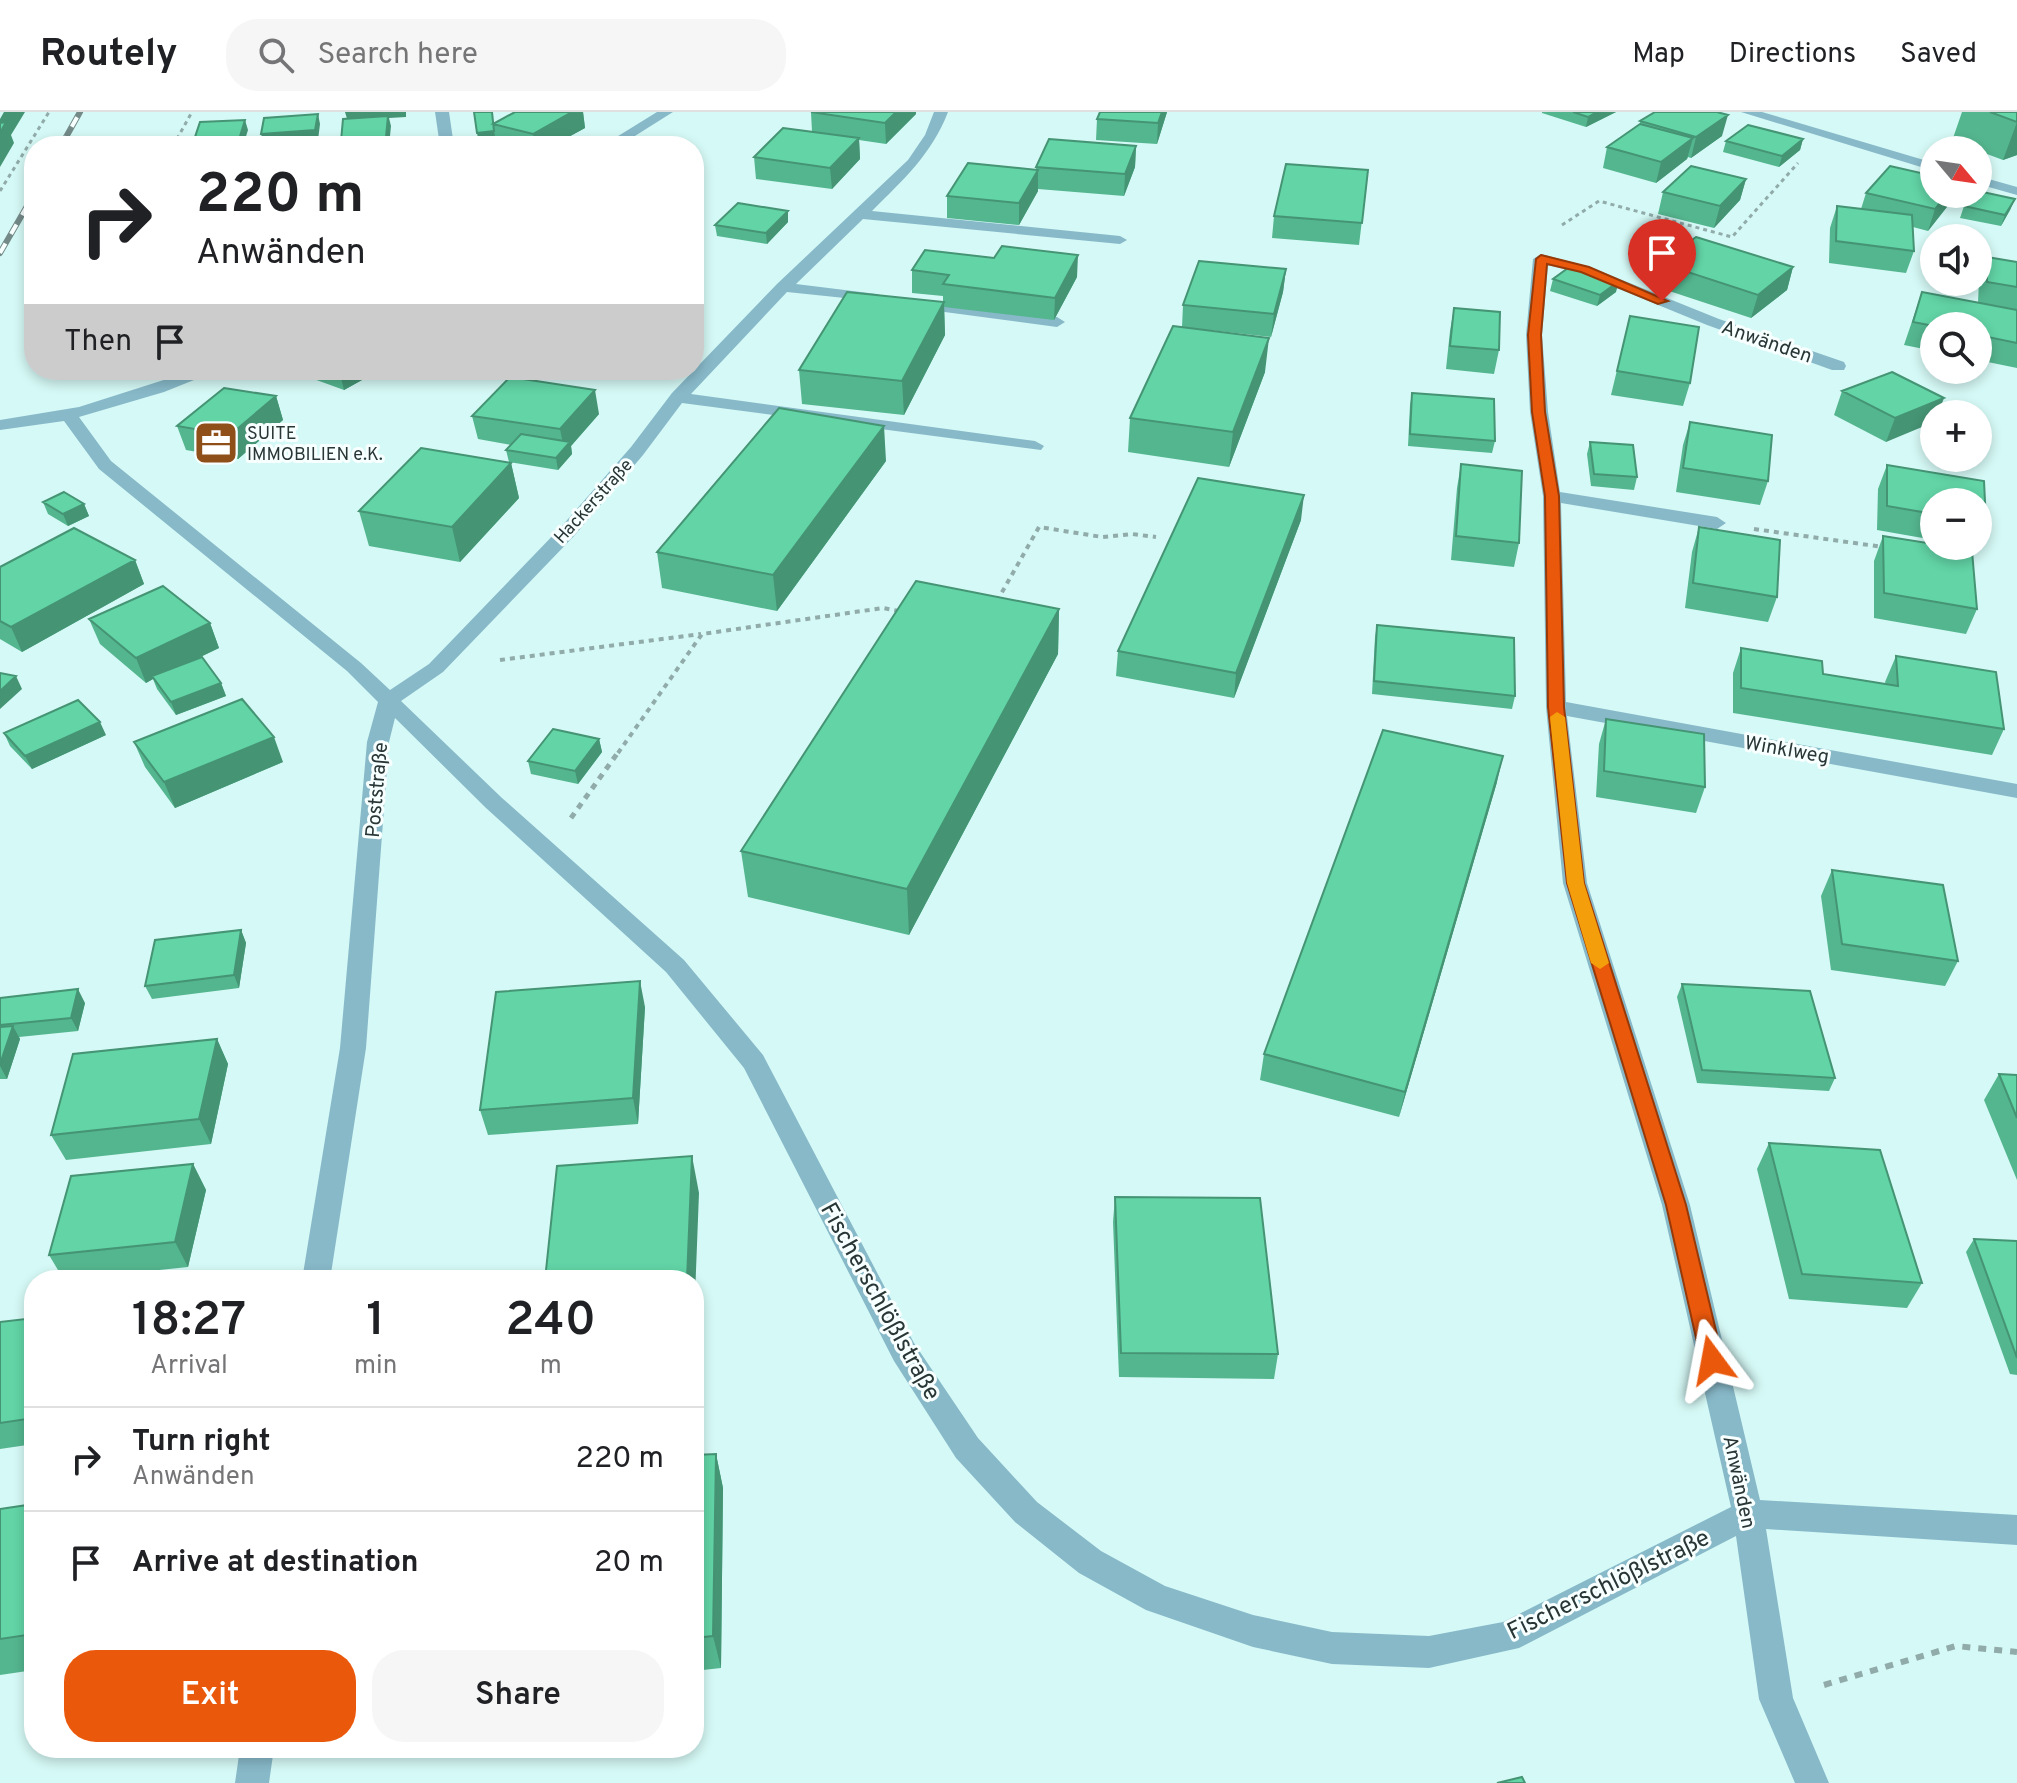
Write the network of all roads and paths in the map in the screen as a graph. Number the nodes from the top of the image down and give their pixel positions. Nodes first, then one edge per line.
1 (49, 112) edge
2 (192, 112) edge
3 (442, 112) edge
4 (666, 112) edge
5 (941, 112) edge
6 (1748, 112) edge
7 (1823, 135) junction
8 (34, 136) edge
9 (179, 136) edge
10 (446, 136) edge
11 (626, 136) edge
12 (24, 152) edge
13 (1920, 163) edge
14 (1992, 184) edge
15 (0, 191) edge
16 (2017, 191) edge
17 (859, 214) junction
18 (1120, 240) dead end
19 (1541, 259) junction
20 (783, 287) junction
21 (1057, 322) edge
22 (1838, 366) dead end
23 (704, 370) edge
24 (181, 380) edge
25 (694, 380) edge
26 (678, 397) junction
27 (70, 417) junction
28 (0, 425) edge
29 (1035, 446) dead end
30 (1552, 496) junction
31 (1717, 523) joint
32 (1156, 537) dead end
33 (1898, 549) edge
34 (912, 613) edge
35 (990, 614) edge
36 (702, 634) junction
37 (436, 668) junction
38 (389, 700) junction
39 (1556, 707) junction
40 (2017, 791) edge
41 (539, 844) junction
42 (317, 1270) edge
43 (1748, 1514) junction
44 (2017, 1530) edge
45 (2017, 1652) edge
46 (1776, 1699) junction
47 (256, 1758) edge
48 (252, 1783) edge
49 (1812, 1783) edge

1 - 8 path
2 - 9 path
3 - 10 street
4 - 11 street
5 - 17 street, Hackerstraße
6 - 7 street
7 - 13 street
7 - 19 path
12 - 15 path
14 - 16 street
17 - 18 street
17 - 20 street, Hackerstraße
19 - 22 street, Anwänden
19 - 30 street, Anwänden
20 - 21 street
20 - 23 street, Hackerstraße
24 - 27 street
25 - 26 street, Hackerstraße
26 - 29 street
26 - 37 street, Hackerstraße
27 - 28 street
27 - 38 street
30 - 31 street
30 - 39 street, Anwänden
31 - 33 path
32 - 35 path
34 - 36 path
36 - 37 path
36 - 41 path
37 - 38 street, Hackerstraße
38 - 41 street, Fischerschlößlstraße
38 - 42 street, Poststraße
39 - 40 street, Winklweg
39 - 43 street, Anwänden
41 - 43 street, Fischerschlößlstraße
43 - 44 street
43 - 46 street, Anwänden
45 - 46 path
46 - 49 street
47 - 48 street

